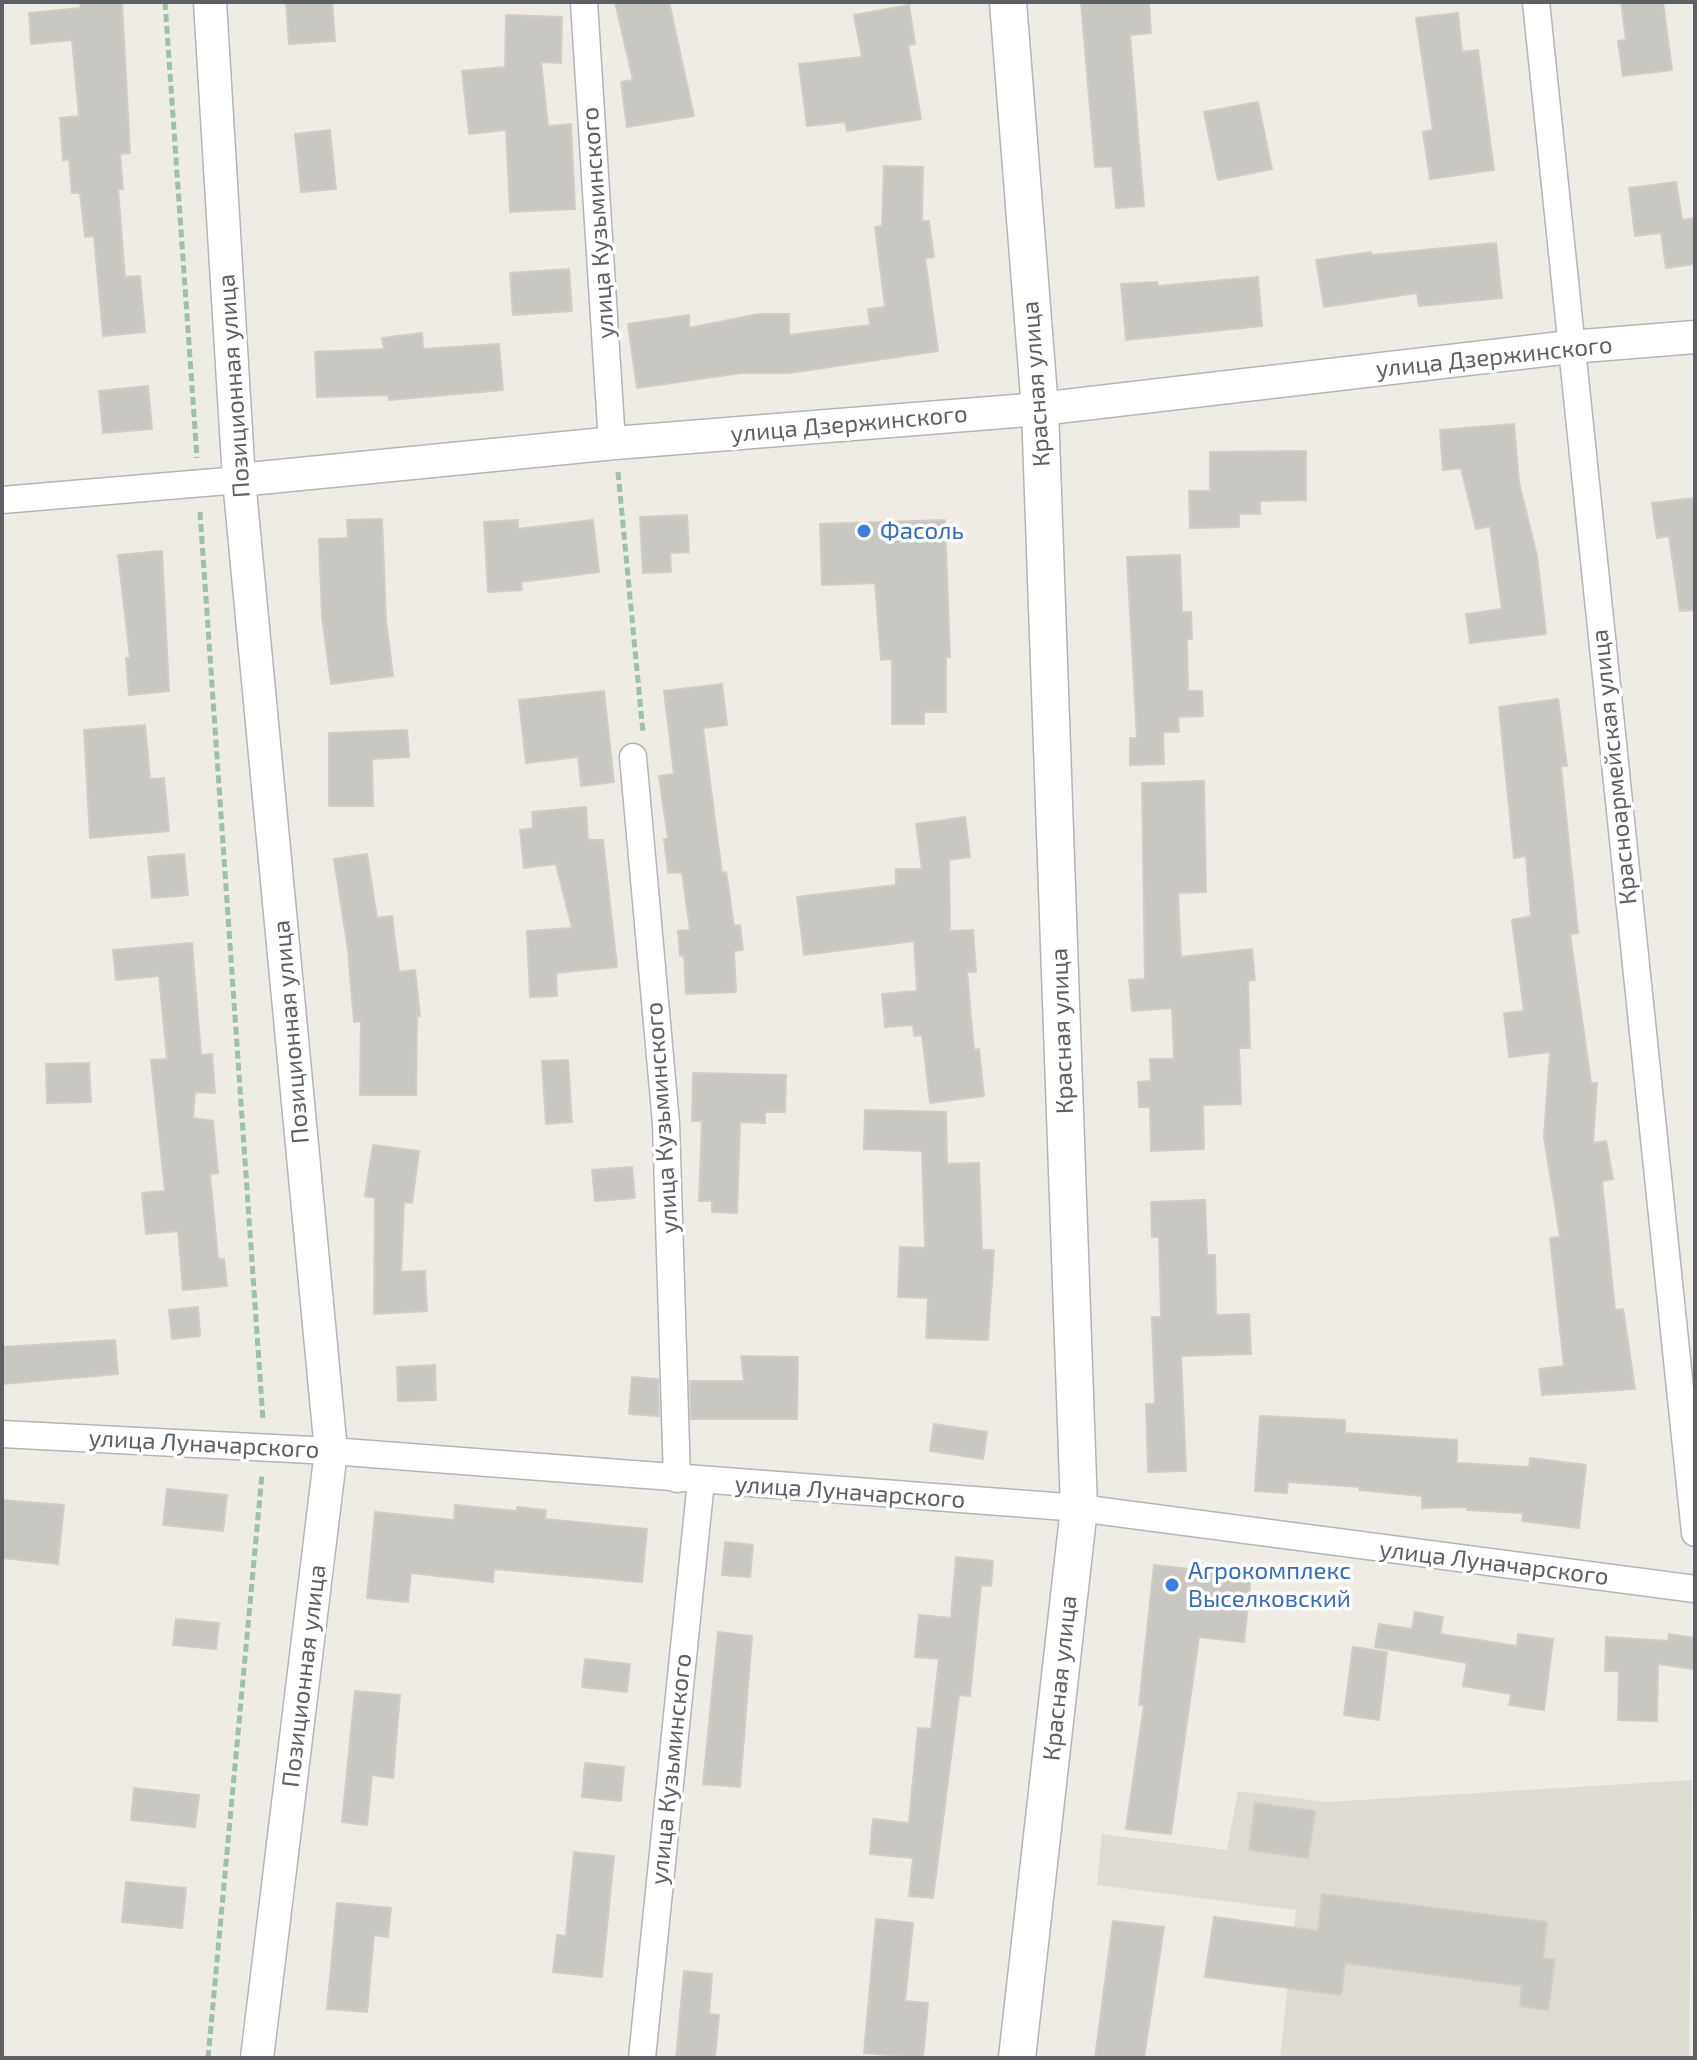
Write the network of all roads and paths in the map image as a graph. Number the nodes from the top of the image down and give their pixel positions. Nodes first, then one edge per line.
1 (165, 2) edge
2 (210, 2) edge
3 (584, 2) edge
4 (1008, 2) edge
5 (1536, 2) edge
6 (1695, 337) edge
7 (1570, 347) junction
8 (1040, 409) junction
9 (614, 443) junction
10 (239, 480) junction
11 (198, 483) junction
12 (2, 500) edge
13 (633, 757) joint
14 (2, 1434) edge
15 (265, 1447) junction
16 (331, 1451) junction
17 (689, 1480) junction
18 (1079, 1508) junction
19 (1695, 1533) edge
20 (1695, 1589) edge
21 (208, 2058) edge
22 (257, 2058) edge
23 (642, 2058) edge
24 (1017, 2058) edge

1 - 11 path
2 - 10 street, Позиционная улица
3 - 9 street, улица Кузьминского
4 - 8 main road, Красная улица
5 - 7 street, Красноармейская улица
6 - 7 street, улица Дзержинского
7 - 8 street, улица Дзержинского
7 - 19 street, Красноармейская улица
8 - 9 street, улица Дзержинского
8 - 18 main road, Красная улица
9 - 10 street, улица Дзержинского
9 - 13 path
10 - 11 street, улица Дзержинского
10 - 16 street, Позиционная улица
11 - 12 street, улица Дзержинского
11 - 15 path
13 - 17 street, улица Кузьминского
14 - 15 street, улица Луначарского
15 - 16 street, улица Луначарского
15 - 21 path
16 - 17 street, улица Луначарского
16 - 22 street, Позиционная улица
17 - 18 street, улица Луначарского
17 - 23 street, улица Кузьминского
18 - 20 street, улица Луначарского
18 - 24 main road, Красная улица

